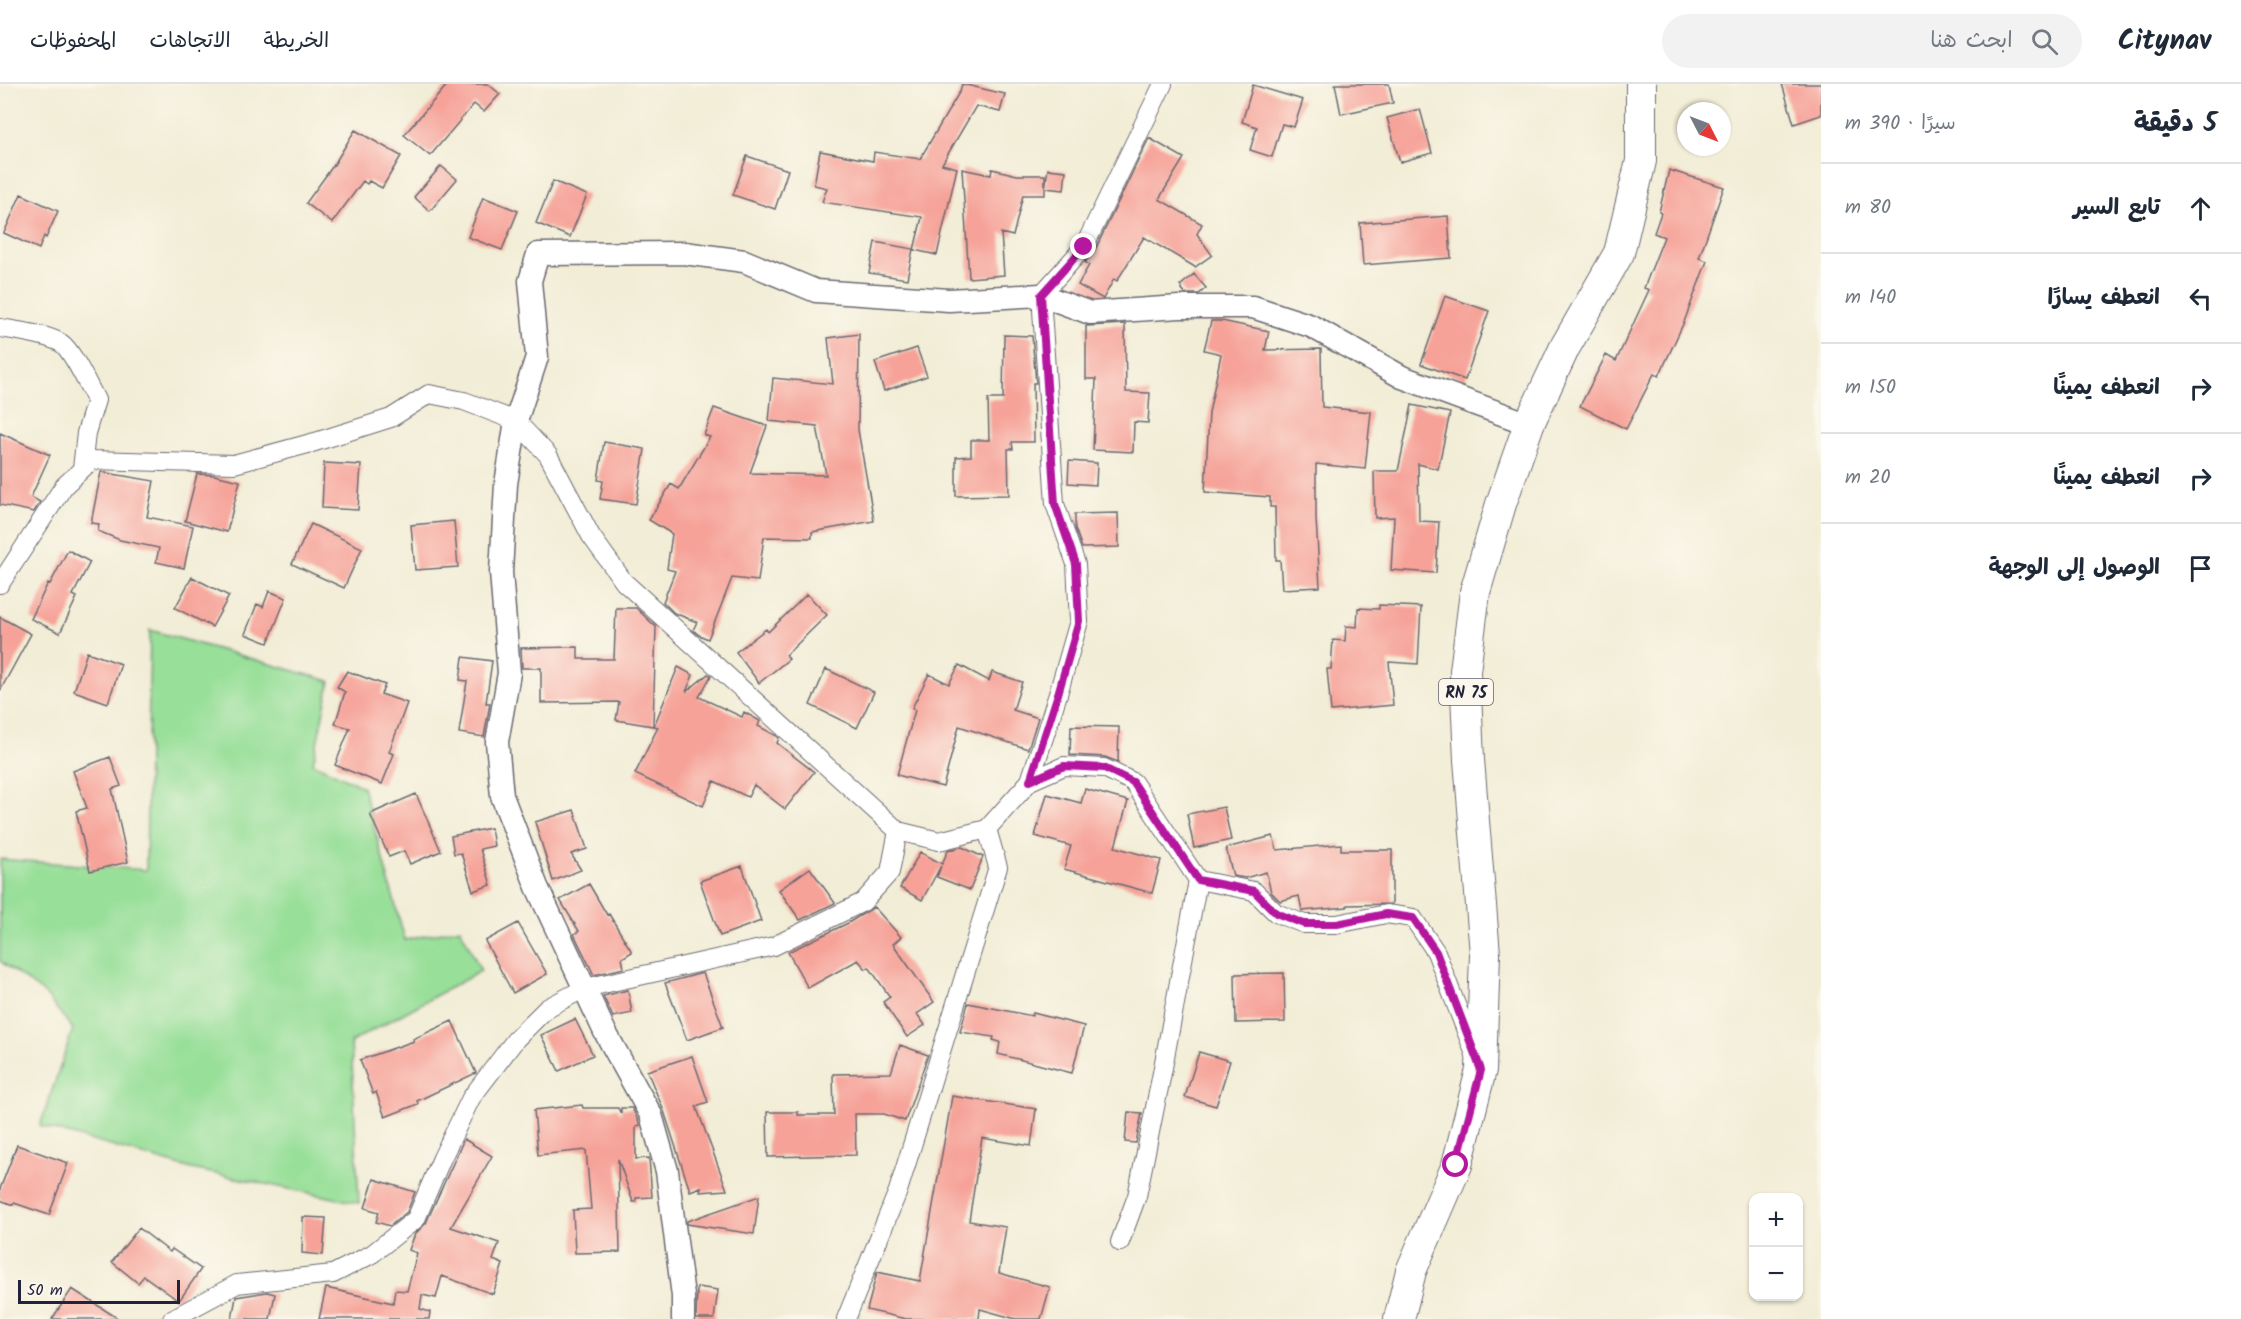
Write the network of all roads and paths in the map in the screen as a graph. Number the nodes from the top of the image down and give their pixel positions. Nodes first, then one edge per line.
1 (1163, 84) edge
2 (1641, 84) edge
3 (1041, 295) junction
4 (0, 328) edge
5 (516, 421) junction
6 (1528, 424) junction
7 (82, 469) junction
8 (0, 584) edge
9 (1030, 781) junction
10 (987, 829) junction
11 (898, 831) junction
12 (1198, 880) junction
13 (585, 988) junction
14 (1481, 1070) junction
15 (1120, 1242) dead end
16 (172, 1319) edge
17 (683, 1319) edge
18 (846, 1319) edge
19 (1399, 1319) edge

1 - 3 street
2 - 6 main road, RN 75
3 - 5 street
3 - 6 street
3 - 9 street
4 - 7 street
5 - 7 street
5 - 11 street
5 - 13 street
6 - 14 main road, RN 75
7 - 8 street
9 - 10 street
9 - 12 street
10 - 11 street
10 - 18 street
11 - 13 street
12 - 14 street
12 - 15 street
13 - 16 street
13 - 17 street
14 - 19 main road, RN 75

